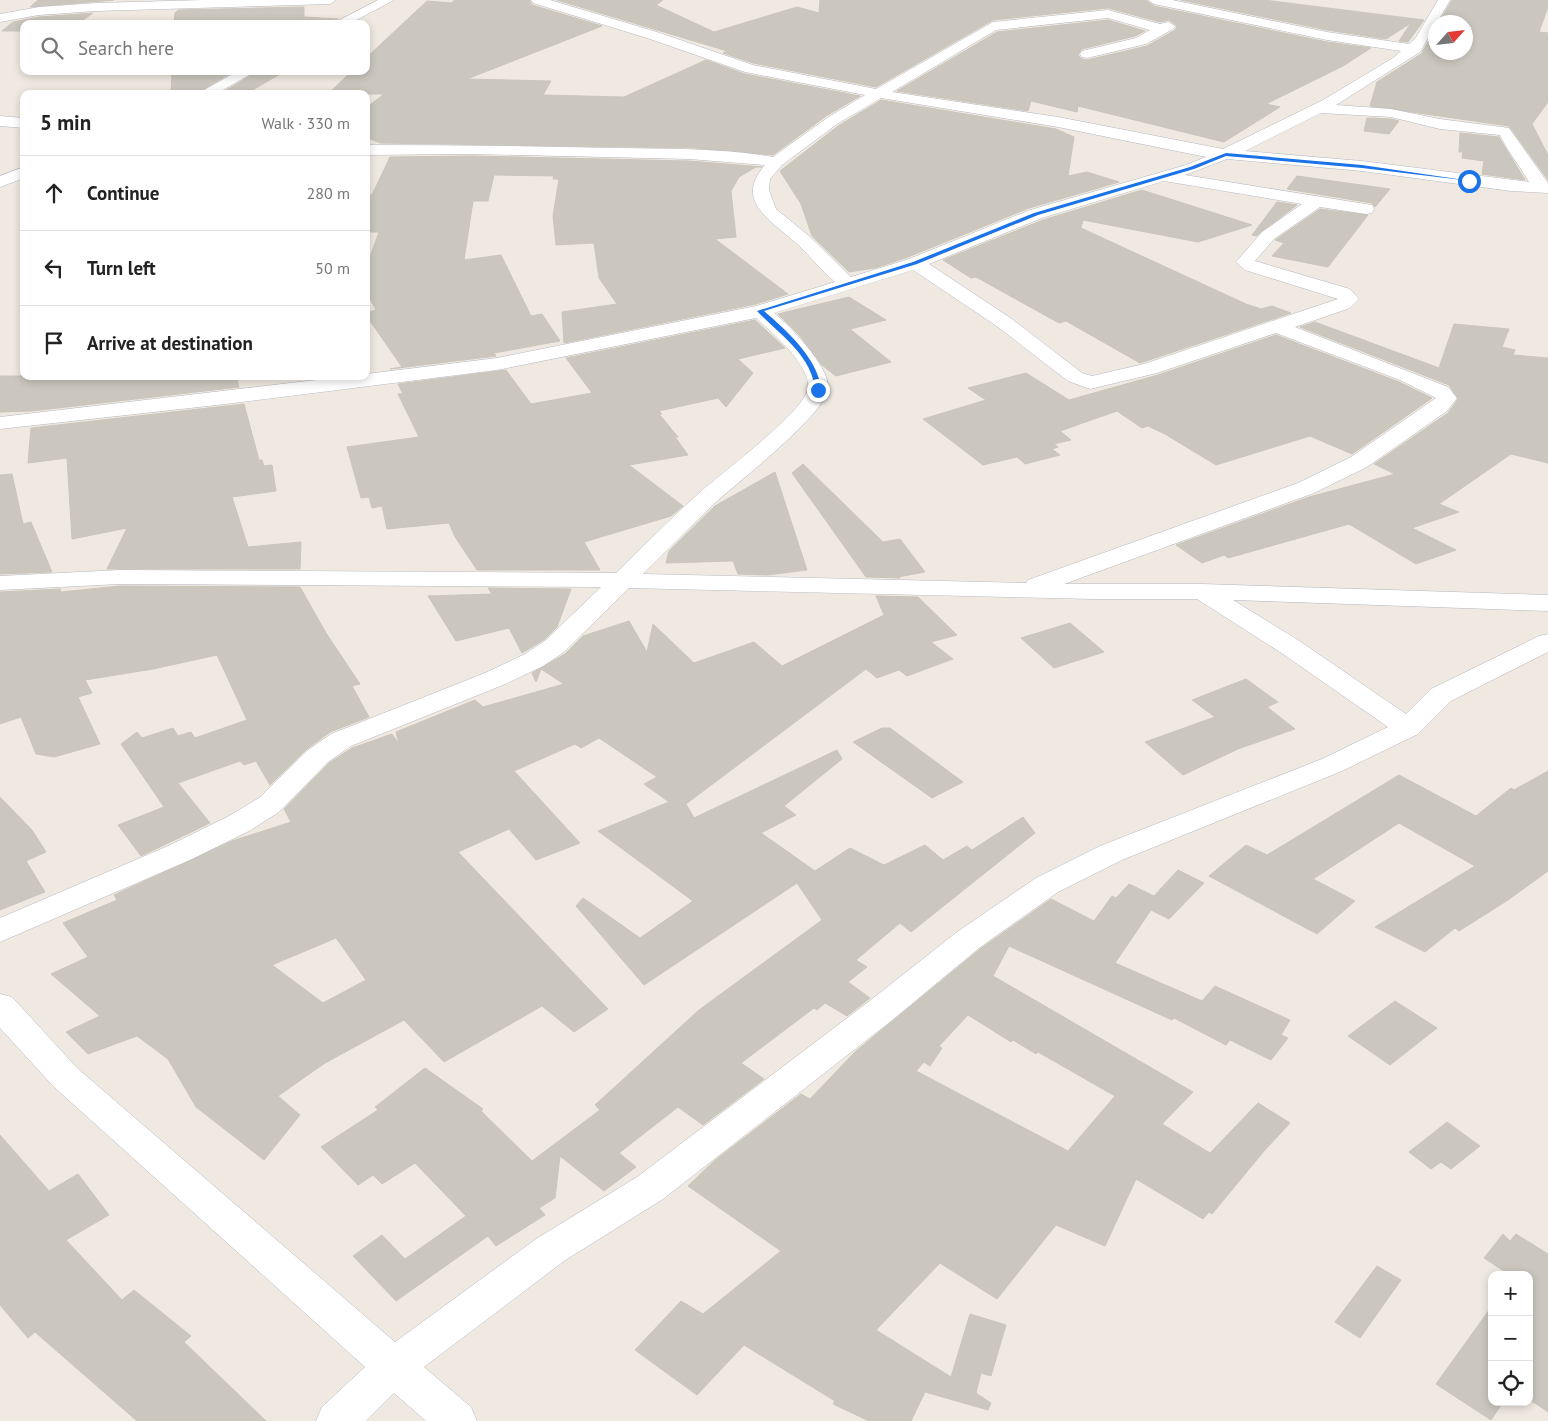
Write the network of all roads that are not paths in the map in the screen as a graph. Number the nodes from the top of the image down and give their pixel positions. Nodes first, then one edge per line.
1 (330, 0) edge
2 (388, 0) edge
3 (537, 0) edge
4 (1154, 0) edge
5 (1444, 0) edge
6 (1226, 14) junction
7 (0, 18) edge
8 (346, 20) edge
9 (1158, 28) junction
10 (1415, 49) junction
11 (1087, 54) dead end
12 (241, 75) edge
13 (212, 90) edge
14 (881, 94) junction
15 (1320, 108) junction
16 (0, 121) edge
17 (20, 123) edge
18 (370, 150) edge
19 (1226, 154) junction
20 (776, 162) junction
21 (20, 174) edge
22 (1162, 177) junction
23 (0, 182) edge
24 (1544, 188) edge
25 (1317, 201) junction
26 (1366, 209) dead end
27 (915, 263) junction
28 (849, 285) junction
29 (760, 311) junction
30 (1276, 326) junction
31 (369, 380) edge
32 (370, 380) edge
33 (0, 423) edge
34 (623, 580) junction
35 (0, 583) edge
36 (1025, 590) junction
37 (1201, 591) junction
38 (1548, 603) edge
39 (1548, 642) edge
40 (1408, 728) junction
41 (0, 931) edge
42 (0, 1006) edge
43 (394, 1367) junction
44 (337, 1421) edge
45 (456, 1421) edge

1 - 7 street
2 - 8 street
3 - 14 street
4 - 6 street
5 - 10 street
6 - 9 street
6 - 10 street
9 - 11 street
9 - 14 street
10 - 15 street
12 - 13 street
14 - 19 street
14 - 20 street
15 - 19 street
15 - 24 street
16 - 17 street
18 - 20 street
19 - 22 street
19 - 24 street
20 - 28 street
21 - 23 street
22 - 25 street
22 - 27 street
25 - 26 street
25 - 30 street
27 - 28 street
27 - 30 street
28 - 29 street
29 - 32 street
29 - 34 street
30 - 36 street
31 - 33 street
34 - 35 street
34 - 36 street
34 - 41 street
36 - 37 street
37 - 38 street
37 - 40 street
39 - 40 street
40 - 43 street
42 - 43 street
43 - 44 street
43 - 45 street

